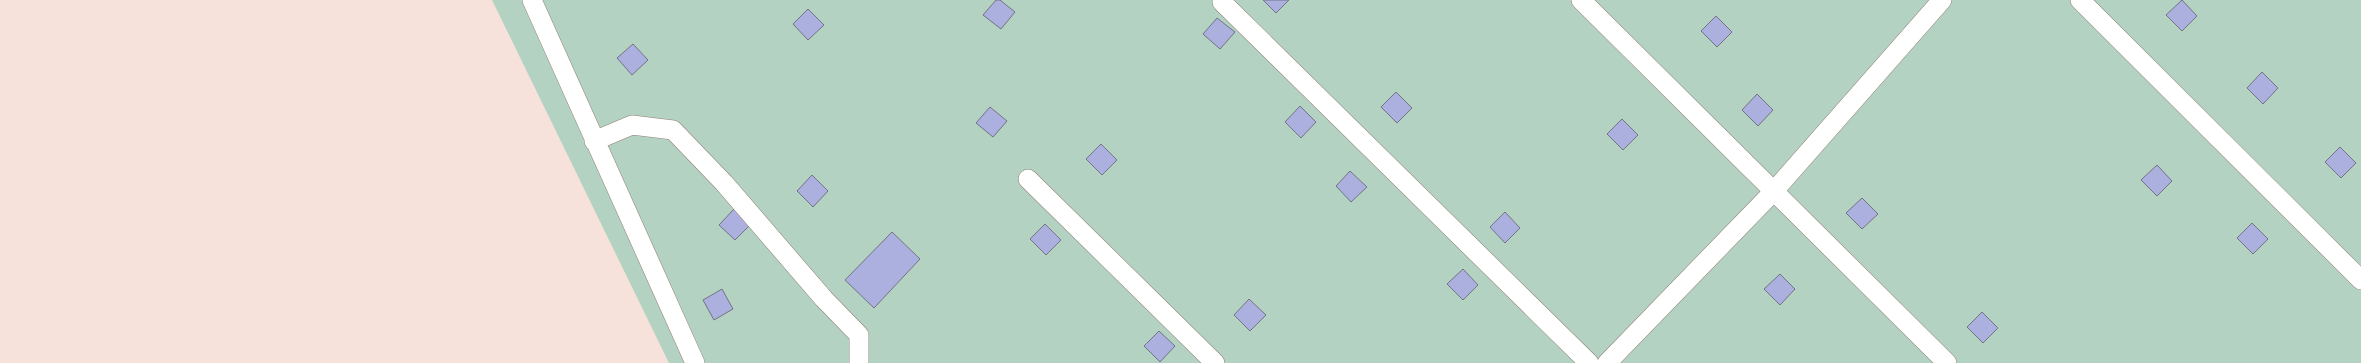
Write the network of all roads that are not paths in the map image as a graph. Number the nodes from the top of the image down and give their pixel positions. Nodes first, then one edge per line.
1 (532, 0) edge
2 (1581, 0) edge
3 (1942, 0) edge
4 (2080, 0) edge
5 (1222, 2) dead end
6 (594, 142) junction
7 (1028, 179) dead end
8 (1774, 191) junction
9 (2361, 280) edge
10 (695, 363) edge
11 (858, 363) edge
12 (1215, 363) edge
13 (1589, 363) edge
14 (1607, 363) edge
15 (1947, 363) edge

1 - 6 lane
2 - 8 lane
3 - 8 lane
4 - 9 lane
5 - 13 lane
6 - 10 lane
6 - 11 lane
7 - 12 lane
8 - 14 lane
8 - 15 lane

